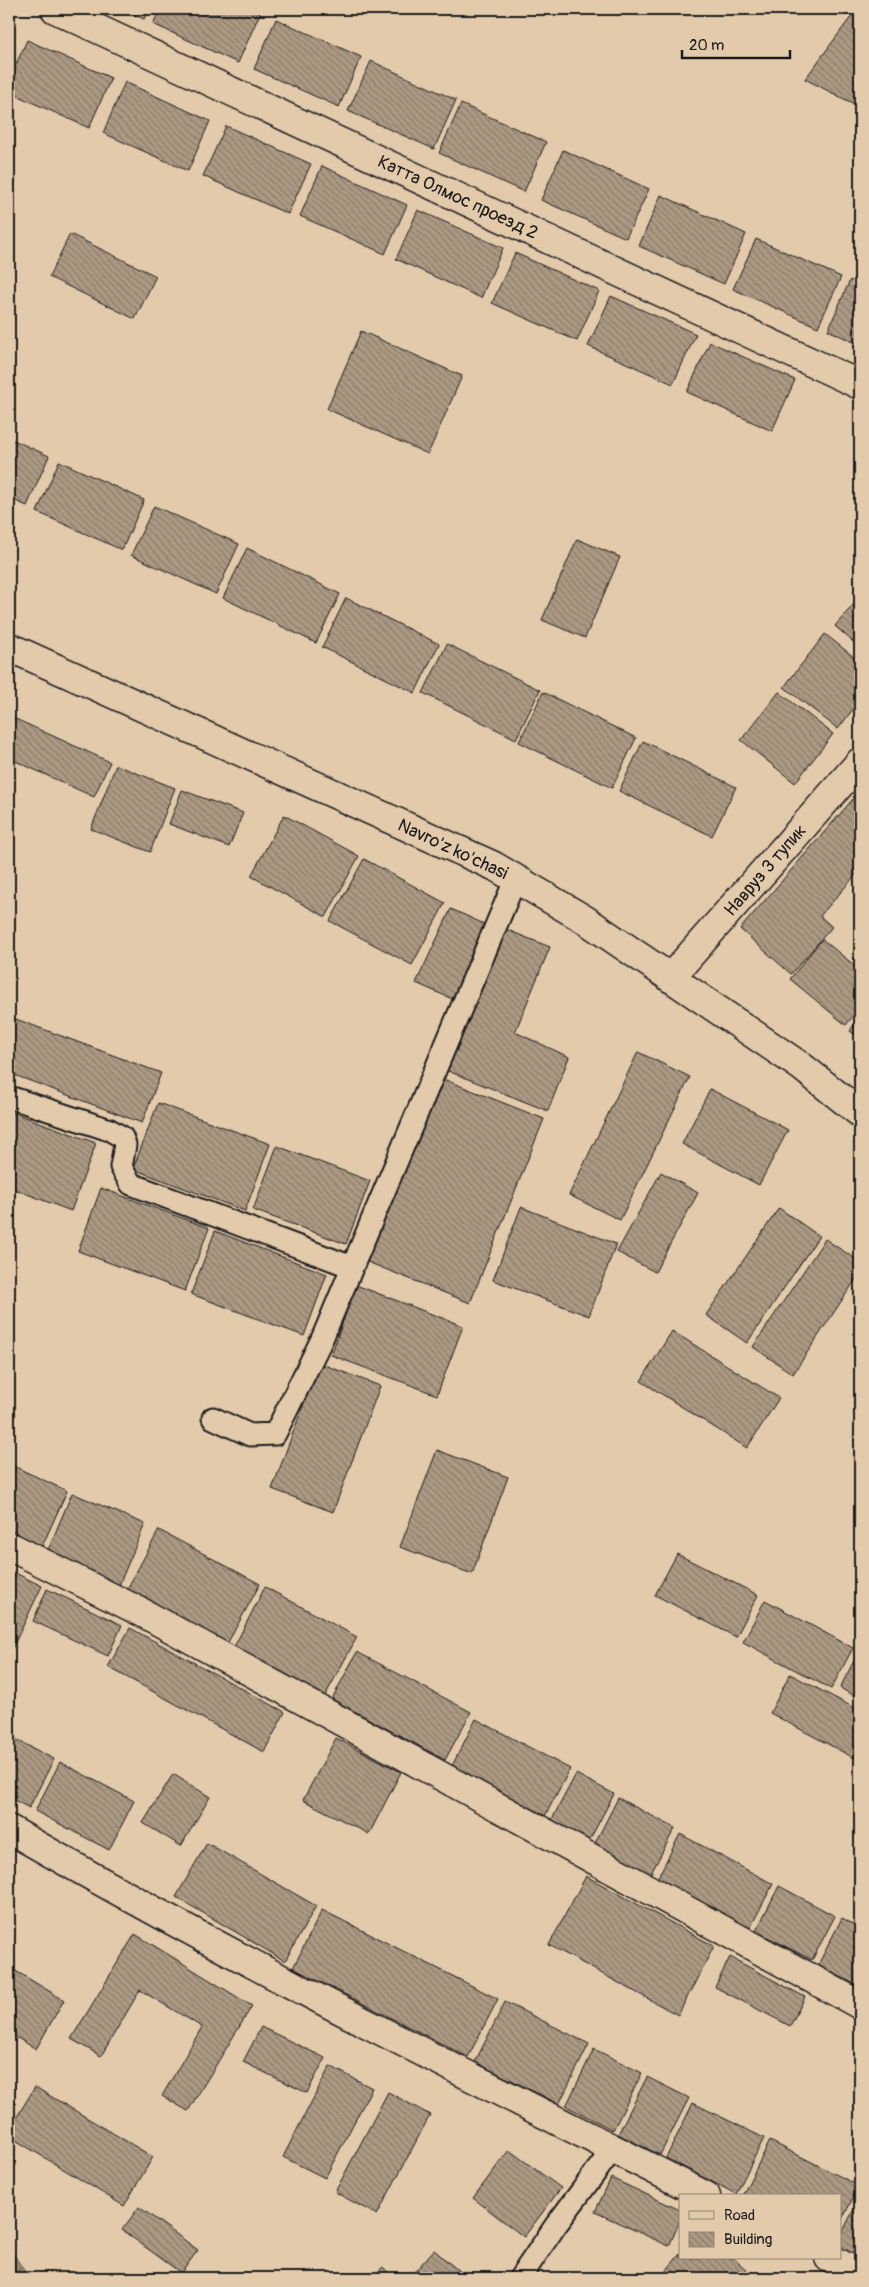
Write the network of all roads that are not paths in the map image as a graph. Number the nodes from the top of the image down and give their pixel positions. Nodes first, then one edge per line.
1 (55, 9) edge
2 (860, 385) edge
3 (9, 647) edge
4 (860, 762) edge
5 (516, 878) junction
6 (670, 978) junction
7 (9, 1097) edge
8 (860, 1113) edge
9 (352, 1267) junction
10 (213, 1418) dead end
11 (9, 1546) edge
12 (9, 1829) edge
13 (860, 2004) edge
14 (613, 2149) junction
15 (702, 2194) edge
16 (833, 2260) edge
17 (860, 2274) edge
18 (520, 2278) edge

1 - 2 street, Катта Олмос проезд 2
3 - 5 street, Navro'z ko'chasi
4 - 6 street, Навруз 3 тупик
5 - 6 street, Navro'z ko'chasi
5 - 9 lane
6 - 8 street, Navro'z ko'chasi
7 - 9 lane
9 - 10 lane
11 - 13 street
12 - 14 street
14 - 15 street
14 - 18 lane
16 - 17 street

